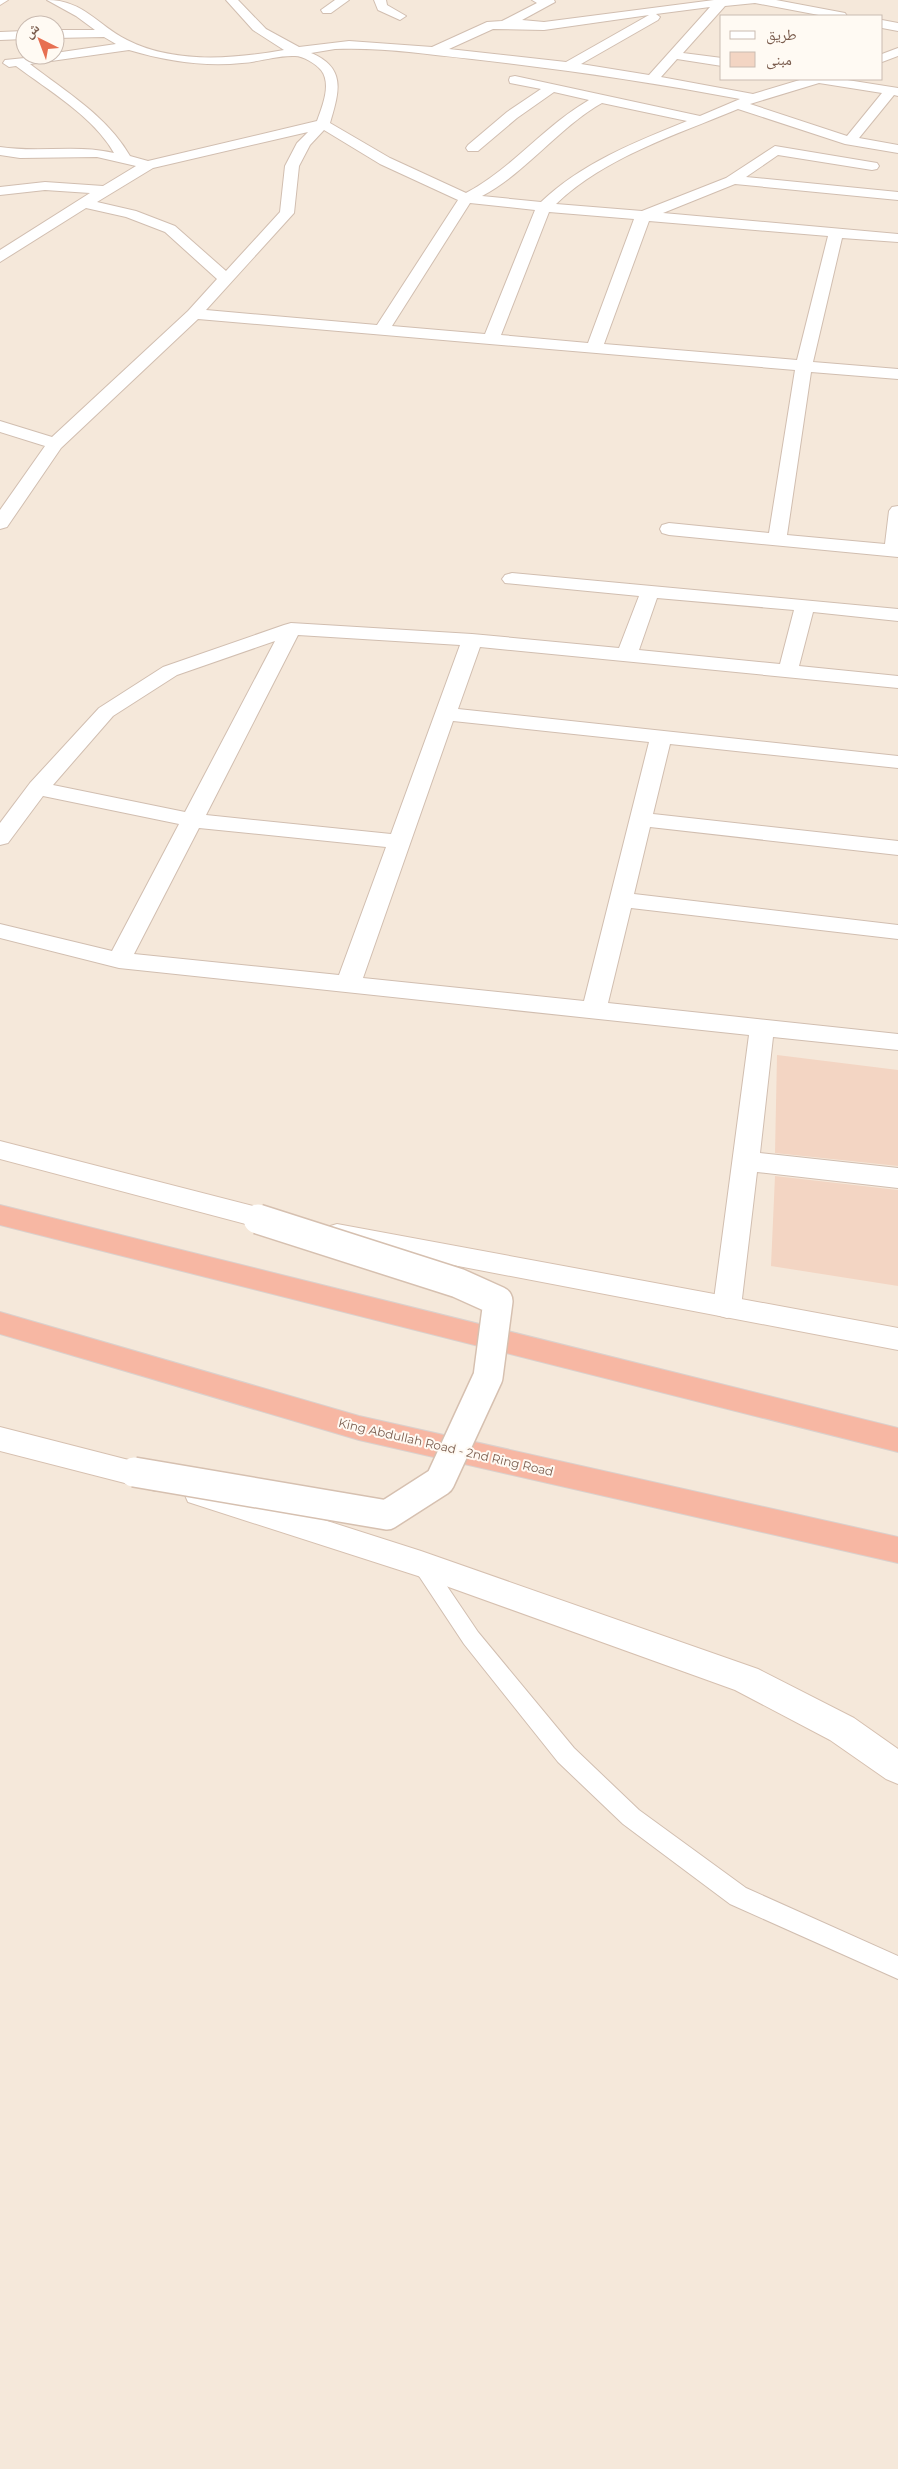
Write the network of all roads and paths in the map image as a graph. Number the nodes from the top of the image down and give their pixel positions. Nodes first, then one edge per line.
1 (53, 0) edge
2 (232, 0) edge
3 (343, 0) edge
4 (380, 0) edge
5 (538, 0) edge
6 (752, 0) edge
7 (758, 0) edge
8 (720, 3) junction
9 (669, 9) junction
10 (327, 10) dead end
11 (836, 15) edge
12 (400, 16) dead end
13 (506, 24) junction
14 (883, 24) edge
15 (898, 27) edge
16 (104, 33) junction
17 (65, 34) edge
18 (15, 35) edge
19 (0, 36) edge
20 (130, 46) junction
21 (435, 50) junction
22 (301, 52) junction
23 (898, 52) edge
24 (65, 55) edge
25 (674, 55) junction
26 (883, 58) edge
27 (15, 62) edge
28 (720, 62) edge
29 (0, 64) edge
30 (23, 65) edge
31 (571, 65) junction
32 (653, 78) junction
33 (515, 80) dead end
34 (814, 80) edge
35 (823, 80) edge
36 (552, 88) junction
37 (895, 92) edge
38 (601, 98) junction
39 (754, 98) junction
40 (738, 105) junction
41 (871, 114) junction
42 (889, 117) dead end
43 (702, 120) junction
44 (323, 124) junction
45 (850, 141) junction
46 (893, 148) edge
47 (0, 150) edge
48 (491, 151) dead end
49 (509, 154) dead end
50 (526, 158) junction
51 (124, 159) junction
52 (148, 165) junction
53 (872, 166) junction
54 (731, 181) junction
55 (106, 190) junction
56 (0, 191) edge
57 (852, 191) junction
58 (898, 196) edge
59 (466, 198) junction
60 (84, 203) junction
61 (544, 207) junction
62 (643, 216) junction
63 (836, 232) junction
64 (898, 238) edge
65 (0, 257) edge
66 (226, 279) junction
67 (194, 314) junction
68 (382, 330) junction
69 (491, 339) junction
70 (594, 348) junction
71 (804, 366) junction
72 (898, 374) edge
73 (0, 426) edge
74 (55, 444) junction
75 (898, 511) edge
76 (0, 523) edge
77 (669, 529) dead end
78 (777, 539) junction
79 (896, 551) edge
80 (512, 579) dead end
81 (650, 591) junction
82 (804, 605) junction
83 (898, 615) edge
84 (291, 629) junction
85 (472, 640) junction
86 (627, 656) junction
87 (788, 671) junction
88 (898, 682) edge
89 (445, 714) junction
90 (662, 736) junction
91 (898, 762) edge
92 (38, 788) junction
93 (641, 819) junction
94 (191, 820) junction
95 (0, 838) edge
96 (399, 842) junction
97 (898, 848) edge
98 (621, 900) junction
99 (0, 931) edge
100 (898, 932) edge
101 (119, 960) junction
102 (348, 985) junction
103 (594, 1010) junction
104 (762, 1028) junction
105 (898, 1042) edge
106 (0, 1150) edge
107 (745, 1160) junction
108 (898, 1178) edge
109 (0, 1215) edge
110 (258, 1219) junction
111 (727, 1307) junction
112 (0, 1323) edge
113 (898, 1339) edge
114 (898, 1440) edge
115 (2, 1442) edge
116 (134, 1472) junction
117 (898, 1550) edge
118 (421, 1564) junction
119 (898, 1768) edge
120 (898, 1968) edge

1 - 16 street
2 - 22 street
3 - 10 street
4 - 12 street
5 - 13 street
6 - 8 street
7 - 11 street
8 - 9 street
8 - 25 street
9 - 13 street
9 - 31 street
13 - 21 street
14 - 15 street
16 - 17 street
16 - 20 street
18 - 19 street
20 - 22 street
20 - 24 street
21 - 22 street
21 - 31 street
22 - 44 street
23 - 26 street
25 - 28 street
25 - 32 street
27 - 29 street
30 - 51 street
31 - 32 street
32 - 39 street
33 - 36 street
34 - 39 street
35 - 37 street
36 - 38 street
36 - 48 street
37 - 41 street
38 - 43 street
38 - 50 street
39 - 40 street
40 - 43 street
40 - 45 street
41 - 42 street
41 - 45 street
43 - 61 street
44 - 52 street
44 - 59 street
44 - 66 street
45 - 46 street
46 - 53 street
47 - 51 street
49 - 50 street
50 - 59 street
51 - 52 street
52 - 55 street
53 - 54 street
53 - 57 street
54 - 57 street
54 - 62 street
55 - 56 street
55 - 60 street
57 - 58 street
59 - 61 street
59 - 68 street
60 - 65 street
60 - 66 street
61 - 62 street
61 - 69 street
62 - 63 street
62 - 70 street
63 - 64 street
63 - 71 street
66 - 67 street
67 - 68 street
67 - 74 street
68 - 69 street
69 - 70 street
70 - 71 street
71 - 72 street
71 - 78 street
73 - 74 street
74 - 76 street
75 - 79 street
77 - 78 street
78 - 79 street
80 - 81 street
81 - 82 street
81 - 86 street
82 - 83 street
82 - 87 street
84 - 85 street
84 - 92 street
84 - 94 street
85 - 86 street
85 - 89 street
86 - 87 street
87 - 88 street
89 - 90 street
89 - 96 street
90 - 91 street
90 - 93 street
92 - 94 street
92 - 95 street
93 - 97 street
93 - 98 street
94 - 96 street
94 - 101 street
96 - 102 street
98 - 100 street
98 - 103 street
99 - 101 street
101 - 102 street
102 - 103 street
103 - 104 street
104 - 105 street
104 - 107 street
106 - 110 street
107 - 108 street
107 - 111 street
109 - 114 highway
110 - 111 street
110 - 116 street, bridge
111 - 113 street
112 - 117 highway, King Abdullah Road - 2nd Ring Road
115 - 116 street
116 - 118 street
118 - 119 street
118 - 120 lane

